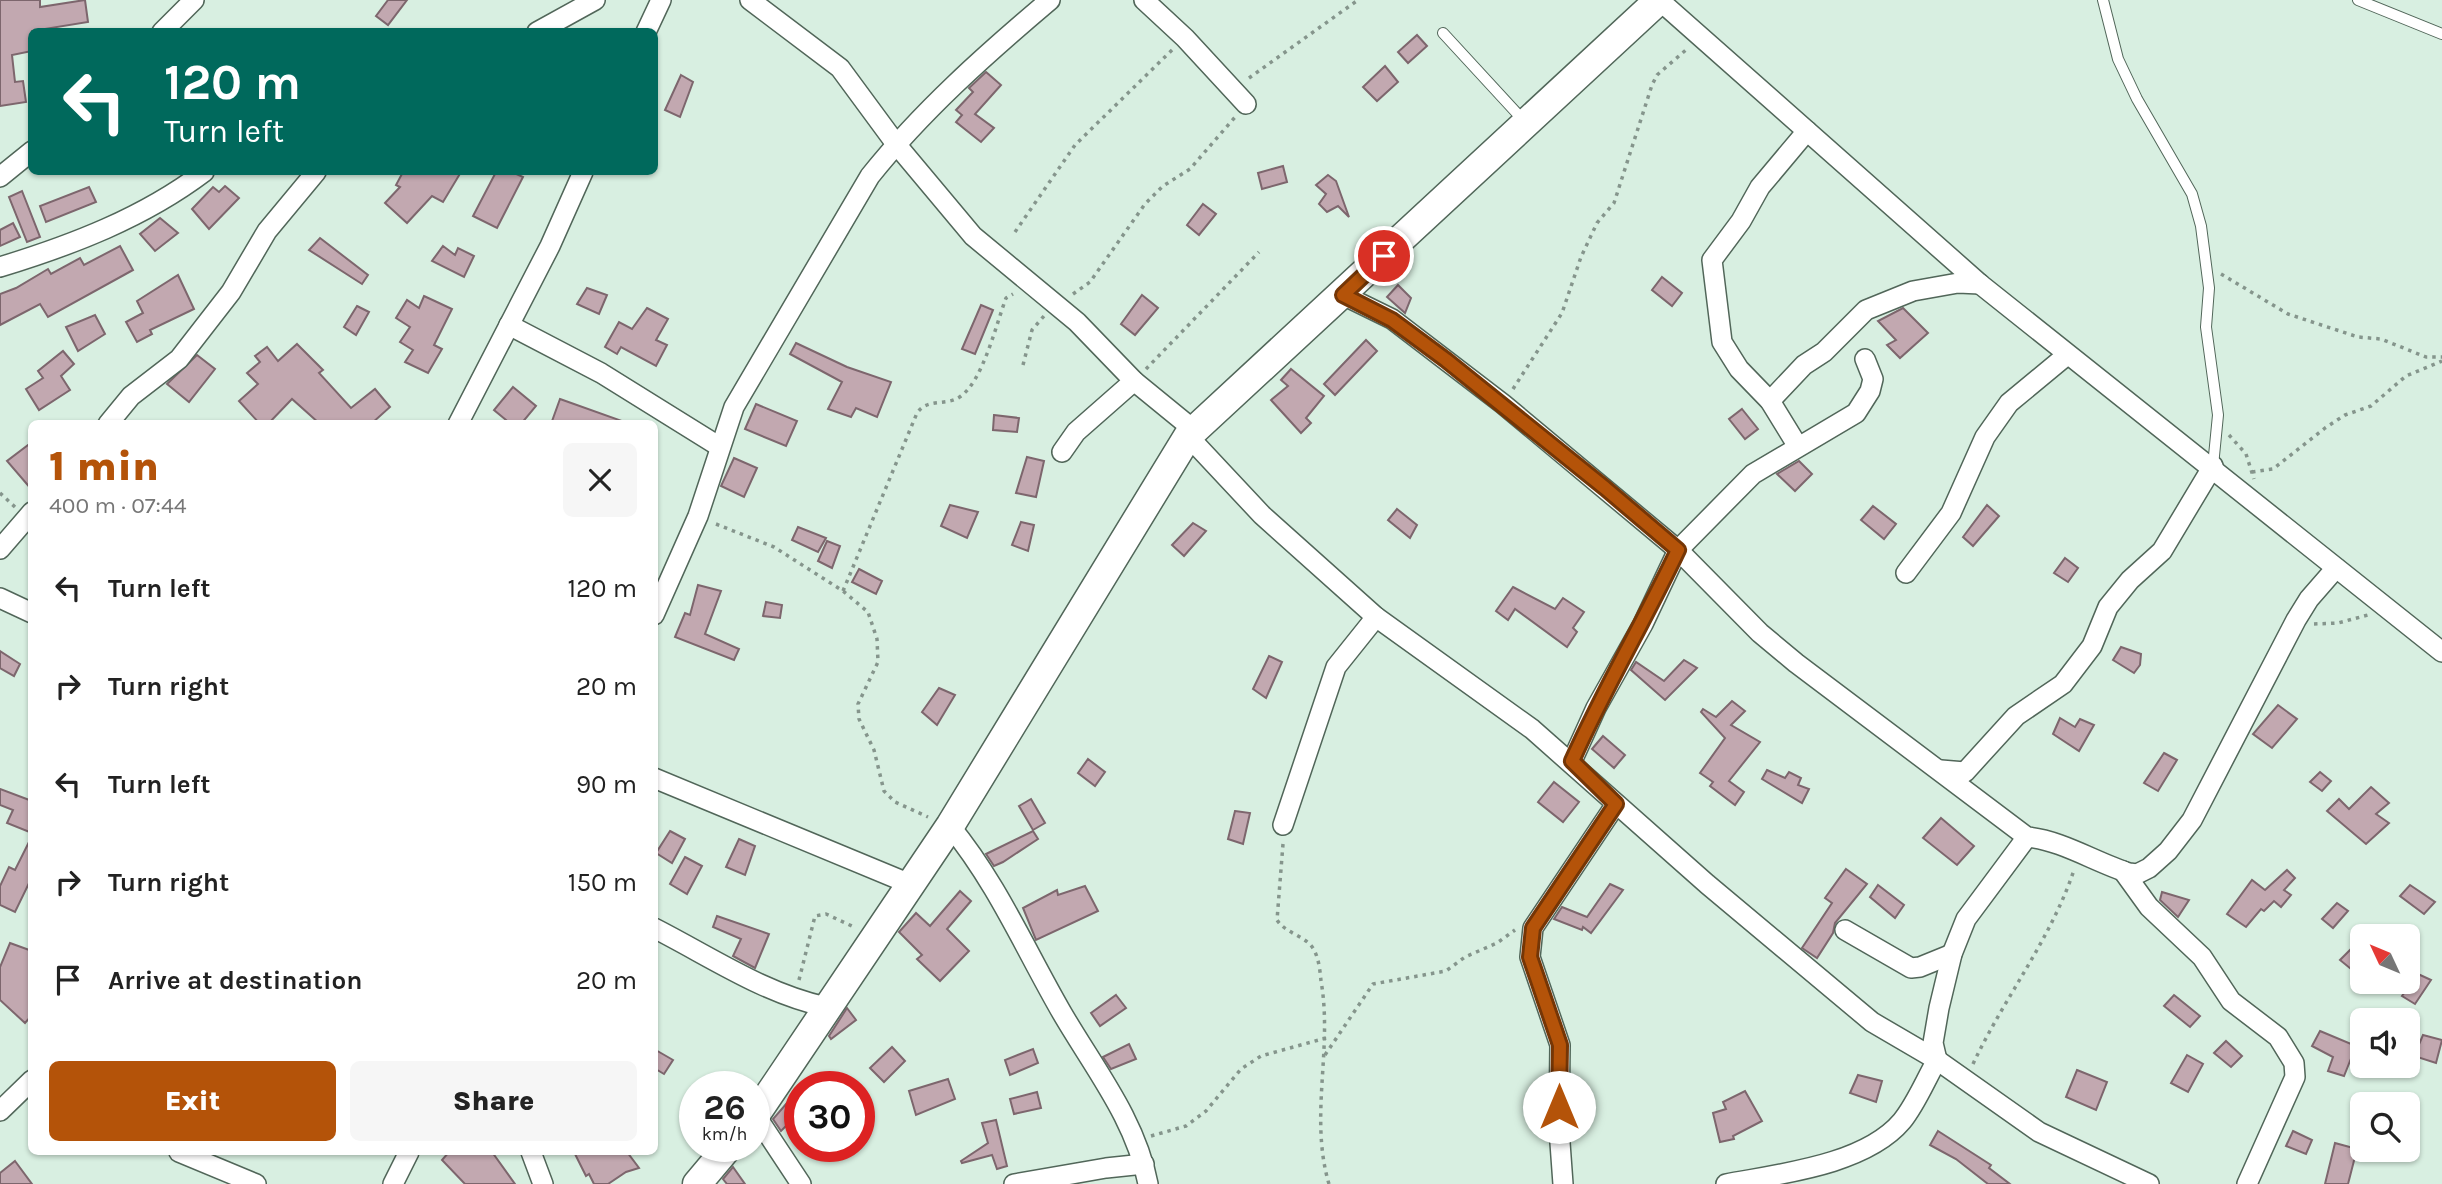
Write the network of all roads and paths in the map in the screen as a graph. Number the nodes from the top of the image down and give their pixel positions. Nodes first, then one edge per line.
1 (194, 0) edge
2 (596, 0) edge
3 (661, 0) edge
4 (750, 0) edge
5 (1050, 0) edge
6 (1144, 0) edge
7 (1357, 0) edge
8 (1659, 0) edge
9 (2103, 0) edge
10 (2358, 0) edge
11 (166, 28) edge
12 (544, 28) edge
13 (648, 28) edge
14 (1443, 33) dead end
15 (2442, 34) edge
16 (1185, 38) junction
17 (1700, 39) junction
18 (1246, 104) junction
19 (1525, 122) junction
20 (1807, 131) junction
21 (896, 144) junction
22 (28, 153) edge
23 (200, 175) edge
24 (314, 175) edge
25 (582, 175) edge
26 (0, 177) edge
27 (1015, 232) dead end
28 (1259, 252) dead end
29 (2206, 265) junction
30 (0, 267) edge
31 (1980, 284) junction
32 (1035, 289) junction
33 (1343, 295) junction
34 (1056, 305) junction
35 (509, 325) junction
36 (2067, 355) junction
37 (1864, 359) dead end
38 (2442, 359) edge
39 (1023, 365) dead end
40 (1134, 381) junction
41 (1770, 401) junction
42 (1503, 404) junction
43 (2218, 415) junction
44 (111, 420) edge
45 (460, 420) edge
46 (1191, 433) junction
47 (1797, 445) junction
48 (720, 447) junction
49 (1062, 452) dead end
50 (2213, 466) junction
51 (2252, 472) junction
52 (2263, 508) junction
53 (698, 516) junction
54 (28, 518) edge
55 (0, 549) edge
56 (1678, 550) junction
57 (2336, 568) junction
58 (1906, 573) dead end
59 (843, 591) junction
60 (0, 597) edge
61 (658, 606) edge
62 (2390, 609) junction
63 (28, 611) edge
64 (1376, 617) junction
65 (2306, 623) dead end
66 (2442, 652) edge
67 (1572, 761) junction
68 (1940, 769) junction
69 (658, 780) edge
70 (1616, 804) junction
71 (1283, 825) joint
72 (950, 826) junction
73 (2026, 837) junction
74 (2079, 855) junction
75 (2123, 871) junction
76 (910, 884) junction
77 (1544, 910) junction
78 (658, 930) edge
79 (1845, 930) dead end
80 (875, 937) junction
81 (1952, 954) junction
82 (794, 1000) junction
83 (826, 1007) junction
84 (1326, 1038) junction
85 (1324, 1057) junction
86 (1937, 1060) junction
87 (1973, 1064) dead end
88 (28, 1084) edge
89 (770, 1093) edge
90 (0, 1111) edge
91 (770, 1138) edge
92 (1136, 1140) junction
93 (186, 1155) edge
94 (408, 1155) edge
95 (532, 1155) edge
96 (716, 1162) edge
97 (1146, 1174) edge
98 (2141, 1183) edge
99 (256, 1184) edge
100 (393, 1184) edge
101 (543, 1184) edge
102 (697, 1184) edge
103 (801, 1184) edge
104 (1014, 1184) edge
105 (1329, 1184) edge
106 (1563, 1184) edge
107 (1726, 1184) edge
108 (2247, 1184) edge

1 - 11 street
2 - 12 street
3 - 13 street
4 - 21 street
5 - 21 street
6 - 16 street
7 - 18 path
8 - 17 street
8 - 19 street
9 - 29 lane
10 - 15 lane
14 - 19 lane
16 - 18 street
16 - 27 path
17 - 20 street
17 - 42 path
18 - 34 path
19 - 33 street
20 - 31 street
20 - 41 street
21 - 32 street
21 - 48 street
22 - 26 street
23 - 30 street
24 - 44 street
25 - 35 street
28 - 40 path
29 - 38 path
29 - 43 lane
31 - 36 street
31 - 41 street
32 - 34 street
32 - 59 path
33 - 42 street
33 - 46 street
34 - 39 path
34 - 40 street
35 - 45 street
35 - 48 street
36 - 50 street
36 - 58 street
37 - 47 street
38 - 51 path
40 - 46 street
40 - 49 street
41 - 47 street
42 - 56 street
43 - 50 lane
43 - 51 path
46 - 64 street
46 - 72 street
47 - 56 street
48 - 53 street
50 - 52 street
50 - 68 street
51 - 52 path
52 - 57 street
53 - 59 path
53 - 61 street
54 - 55 street
56 - 67 street
56 - 68 street
57 - 62 street
57 - 75 street
59 - 72 path
60 - 63 street
62 - 65 path
62 - 66 street
64 - 67 street
64 - 71 street
67 - 70 street
68 - 73 street
69 - 76 street
70 - 77 street
70 - 86 street
71 - 84 path
72 - 76 street
72 - 92 street
73 - 74 street
73 - 81 street
74 - 75 street
74 - 87 path
75 - 108 street
76 - 80 street
77 - 85 path
77 - 106 street
78 - 82 street
79 - 81 street
80 - 82 path
80 - 83 street
81 - 86 street
82 - 83 street
83 - 89 street
84 - 85 path
84 - 92 path
85 - 105 path
86 - 98 street
86 - 107 street
88 - 90 street
91 - 103 street
92 - 97 street
93 - 99 street
94 - 100 street
95 - 101 street
96 - 102 street
97 - 104 street

